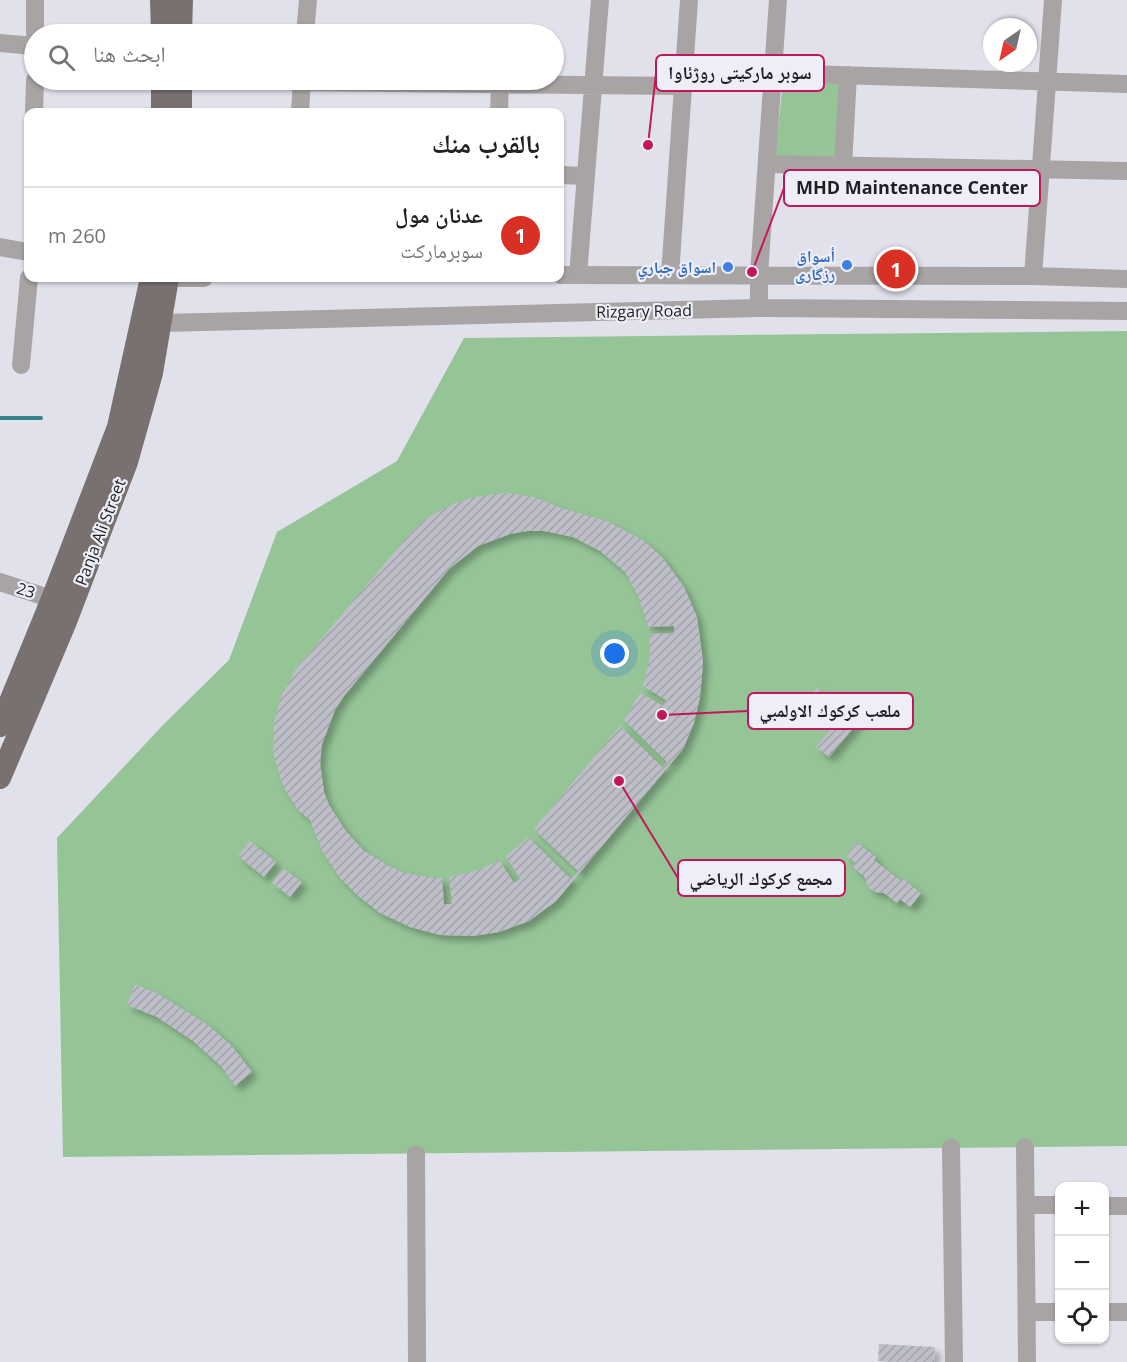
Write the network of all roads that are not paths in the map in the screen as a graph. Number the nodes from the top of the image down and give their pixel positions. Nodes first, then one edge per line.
1 (35, 0) edge
2 (162, 0) edge
3 (182, 0) edge
4 (308, 0) edge
5 (600, 0) edge
6 (689, 0) edge
7 (778, 0) edge
8 (1053, 0) edge
9 (35, 24) edge
10 (162, 24) edge
11 (182, 24) edge
12 (306, 24) edge
13 (0, 42) edge
14 (24, 45) edge
15 (773, 73) junction
16 (848, 75) junction
17 (1048, 81) junction
18 (1127, 84) edge
19 (564, 85) edge
20 (593, 85) junction
21 (683, 86) junction
22 (35, 90) edge
23 (162, 90) edge
24 (181, 90) edge
25 (301, 90) edge
26 (500, 90) edge
27 (34, 108) edge
28 (162, 108) edge
29 (181, 108) edge
30 (300, 108) edge
31 (499, 108) edge
32 (766, 164) junction
33 (843, 166) junction
34 (1041, 169) junction
35 (1127, 171) edge
36 (564, 175) edge
37 (586, 176) junction
38 (0, 247) edge
39 (24, 251) edge
40 (759, 274) junction
41 (564, 275) edge
42 (578, 275) junction
43 (670, 275) junction
44 (1033, 276) junction
45 (1127, 279) edge
46 (29, 282) edge
47 (150, 282) edge
48 (167, 282) edge
49 (759, 308) junction
50 (1127, 311) edge
51 (162, 323) junction
52 (21, 365) dead end
53 (83, 547) junction
54 (0, 582) edge
55 (52, 599) junction
56 (0, 726) edge
57 (0, 777) edge
58 (1025, 1147) dead end
59 (951, 1148) dead end
60 (416, 1154) dead end
61 (1026, 1205) junction
62 (1055, 1205) edge
63 (1109, 1206) edge
64 (1127, 1206) edge
65 (1027, 1312) junction
66 (1055, 1312) edge
67 (1109, 1312) edge
68 (1127, 1312) edge
69 (417, 1362) edge
70 (954, 1362) edge
71 (1028, 1362) edge

1 - 9 street
2 - 10 main road
3 - 11 main road
4 - 12 street
5 - 20 street
6 - 21 street
7 - 15 street
8 - 17 street
13 - 14 street
15 - 16 street
15 - 32 street
16 - 17 street
16 - 33 street
17 - 18 street
17 - 34 street
19 - 20 street
20 - 21 street
20 - 37 street
21 - 43 street
22 - 27 street
23 - 28 main road
24 - 29 main road
25 - 30 street
26 - 31 street
32 - 33 street
32 - 40 street
33 - 34 street
34 - 35 street
34 - 44 street
36 - 37 street
37 - 42 street
38 - 39 street
40 - 43 street
40 - 44 street
40 - 49 street
41 - 42 street
42 - 43 street
44 - 45 street
46 - 52 street
47 - 53 main road, Panja Ali Street
48 - 51 main road, Panja Ali Street
49 - 50 street, Rizgary Road
49 - 51 street, Rizgary Road
51 - 53 main road, Panja Ali Street
53 - 55 main road, Panja Ali Street
53 - 57 main road, Panja Ali Street
54 - 55 street, 23
55 - 56 main road, Panja Ali Street
58 - 61 street
59 - 70 street
60 - 69 street
61 - 62 street
61 - 65 street
63 - 64 street
65 - 66 street
65 - 71 street
67 - 68 street

